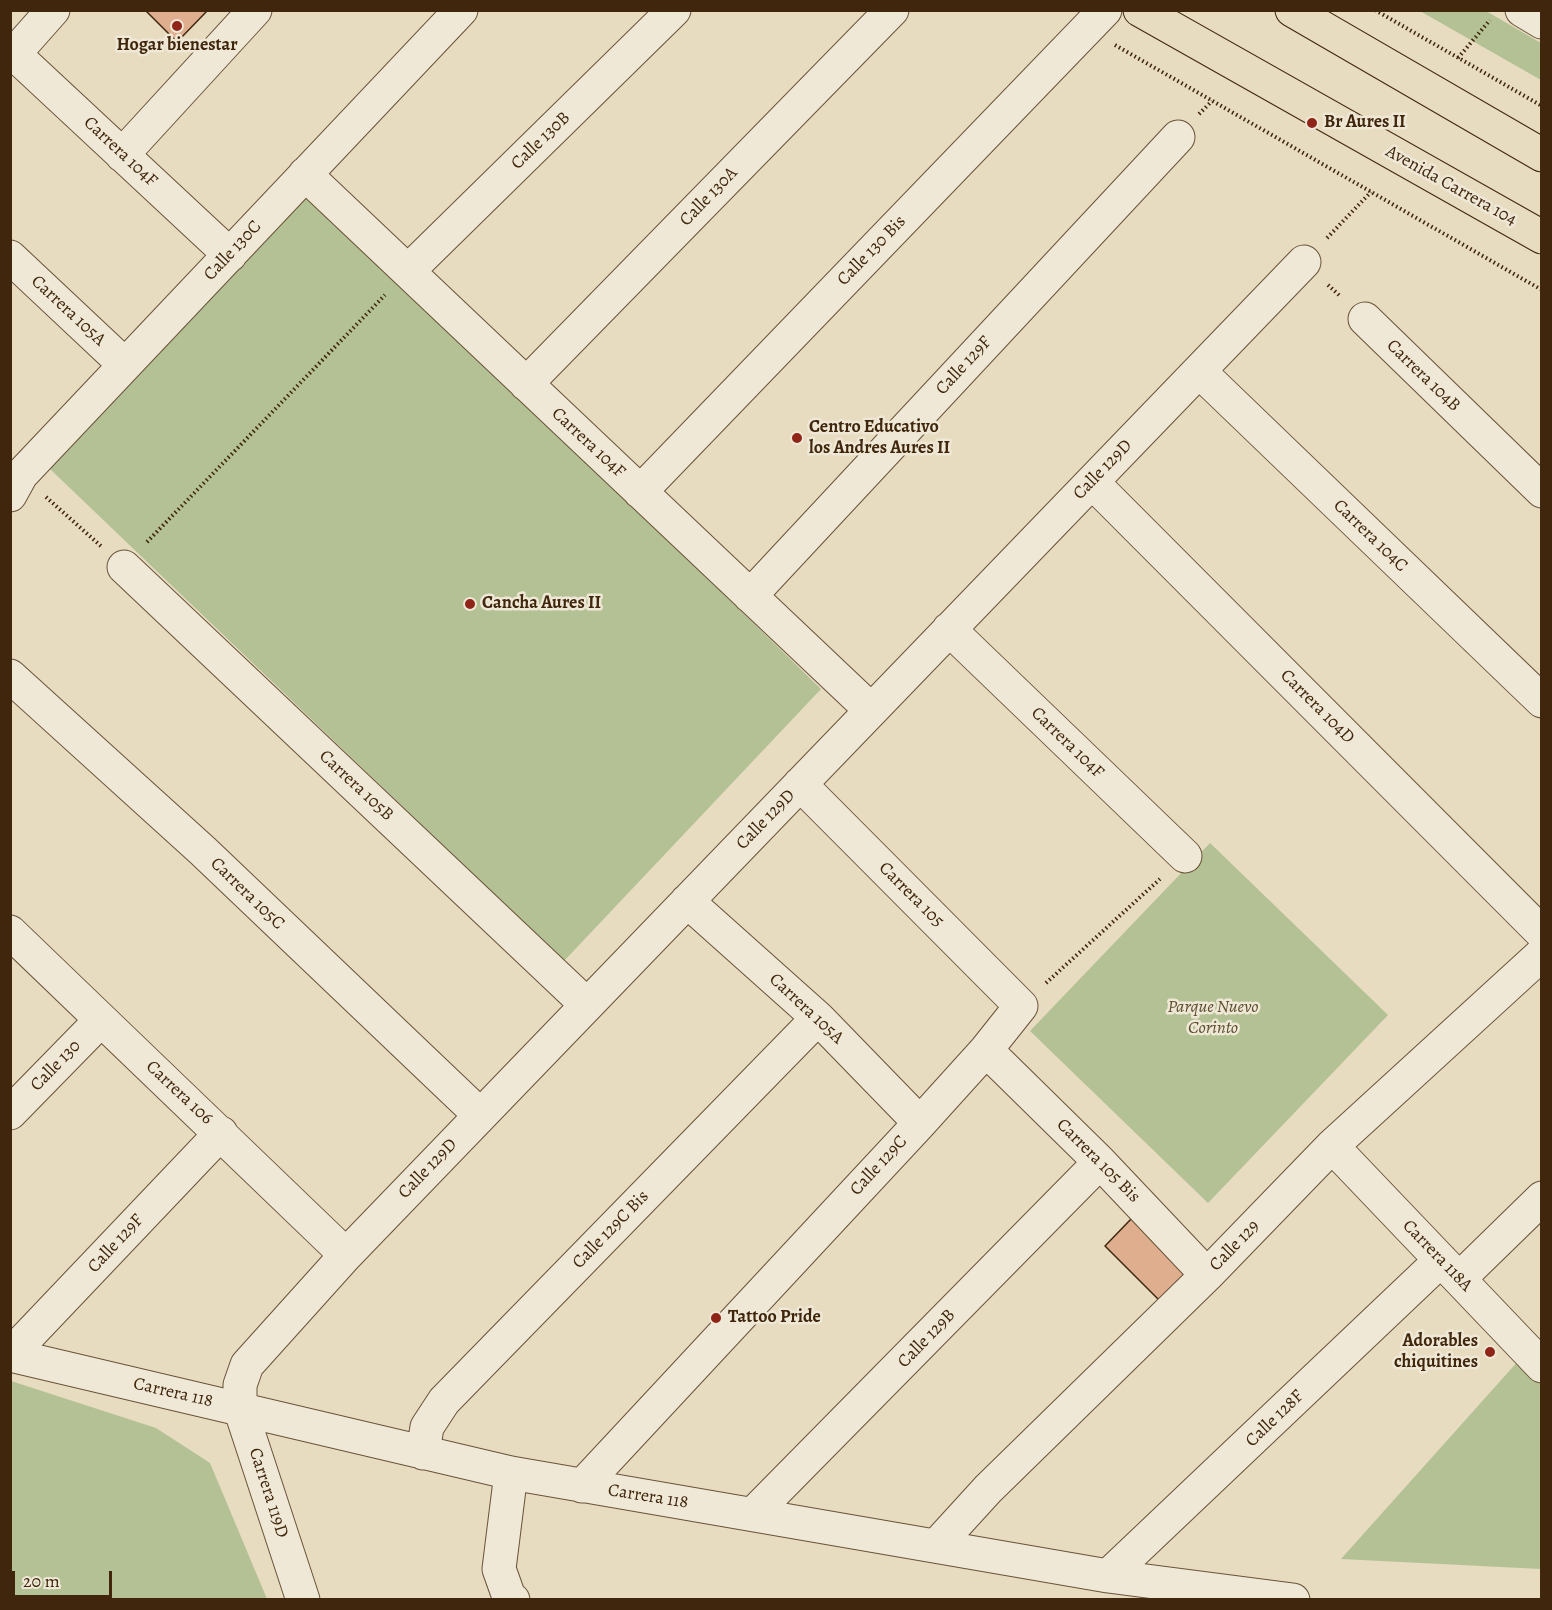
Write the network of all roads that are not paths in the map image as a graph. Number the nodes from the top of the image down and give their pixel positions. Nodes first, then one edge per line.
1 (53, 10) edge
2 (255, 10) edge
3 (461, 10) edge
4 (674, 10) edge
5 (892, 10) edge
6 (1140, 10) edge
7 (1292, 10) edge
8 (1507, 14) edge
9 (1096, 20) edge
10 (1542, 22) edge
11 (13, 52) edge
12 (1178, 137) dead end
13 (123, 155) junction
14 (1542, 155) edge
15 (305, 174) junction
16 (1542, 237) edge
17 (230, 255) junction
18 (10, 256) edge
19 (1304, 262) road end
20 (408, 271) junction
21 (1365, 319) road end
22 (125, 365) junction
23 (1198, 371) junction
24 (526, 384) junction
25 (14, 479) edge
26 (1092, 482) junction
27 (1542, 491) edge
28 (640, 492) junction
29 (124, 567) road end
30 (750, 596) junction
31 (949, 629) junction
32 (10, 676) edge
33 (1542, 701) edge
34 (871, 710) junction
35 (800, 784) junction
36 (1185, 856) road end
37 (687, 901) junction
38 (10, 932) edge
39 (1542, 933) edge
40 (1542, 954) edge
41 (587, 1005) junction
42 (1021, 1006) joint
43 (818, 1018) junction
44 (101, 1020) junction
45 (986, 1050) junction
46 (10, 1113) edge
47 (480, 1115) junction
48 (920, 1123) junction
49 (221, 1133) junction
50 (1332, 1146) junction
51 (1100, 1162) junction
52 (1542, 1198) edge
53 (346, 1255) junction
54 (1450, 1270) junction
55 (1208, 1275) junction
56 (10, 1355) edge
57 (1542, 1366) edge
58 (240, 1397) junction
59 (423, 1453) junction
60 (511, 1473) junction
61 (582, 1486) junction
62 (753, 1514) junction
63 (936, 1546) junction
64 (1108, 1576) junction
65 (303, 1599) edge
66 (513, 1599) edge
67 (1293, 1599) edge

1 - 11 street
2 - 13 street
3 - 15 street, Calle 130C
4 - 20 street, Calle 130B
5 - 24 street, Calle 130A
6 - 16 main road, Avenida Carrera 104
7 - 14 main road
8 - 10 street
9 - 28 street, Calle 130 Bis
11 - 13 street, Carrera 104F
12 - 30 street, Calle 129F
13 - 17 street, Carrera 104F
15 - 17 street, Calle 130C
15 - 20 street, Carrera 104F
17 - 22 street, Calle 130C
18 - 22 street, Carrera 105A
19 - 23 street, Calle 129D
20 - 24 street, Carrera 104F
21 - 27 street, Carrera 104B
22 - 25 street, Calle 130C
23 - 26 street, Calle 129D
23 - 33 street, Carrera 104C
24 - 28 street, Carrera 104F
26 - 31 street, Calle 129D
26 - 39 street, Carrera 104D
28 - 30 street, Carrera 104F
29 - 41 street, Carrera 105B
30 - 34 street, Carrera 104F
31 - 34 street, Calle 129D
31 - 36 street, Carrera 104F
32 - 47 street, Carrera 105C
34 - 35 street, Calle 129D
35 - 37 street, Calle 129D
35 - 42 street, Carrera 105
37 - 41 street, Calle 129D
37 - 43 street, Carrera 105A
38 - 44 street, Carrera 106
40 - 50 street, Calle 129
41 - 47 street, Calle 129D
42 - 45 street, Calle 129C
43 - 48 street, Carrera 105A
43 - 59 street, Calle 129C Bis
44 - 46 street, Calle 130
44 - 49 street, Carrera 106
45 - 48 street, Calle 129C
45 - 51 street, Carrera 105 Bis
47 - 53 street, Calle 129D
48 - 61 street, Calle 129C
49 - 53 street, Carrera 106
49 - 56 street, Calle 129F
50 - 54 street, Carrera 118A
50 - 55 street, Calle 129
51 - 55 street, Carrera 105 Bis
51 - 62 street, Calle 129B
52 - 54 street, Calle 128F
53 - 58 street, Calle 129D
54 - 57 street, Carrera 118A
54 - 64 street, Calle 128F
55 - 63 street, Calle 129
56 - 58 street, Carrera 118
58 - 59 street, Carrera 118
58 - 65 street, Carrera 119D
59 - 60 street, Carrera 118
60 - 61 street, Carrera 118
60 - 66 street
61 - 62 street, Carrera 118
62 - 63 street, Carrera 118
63 - 64 street, Carrera 118
64 - 67 street, Carrera 118

